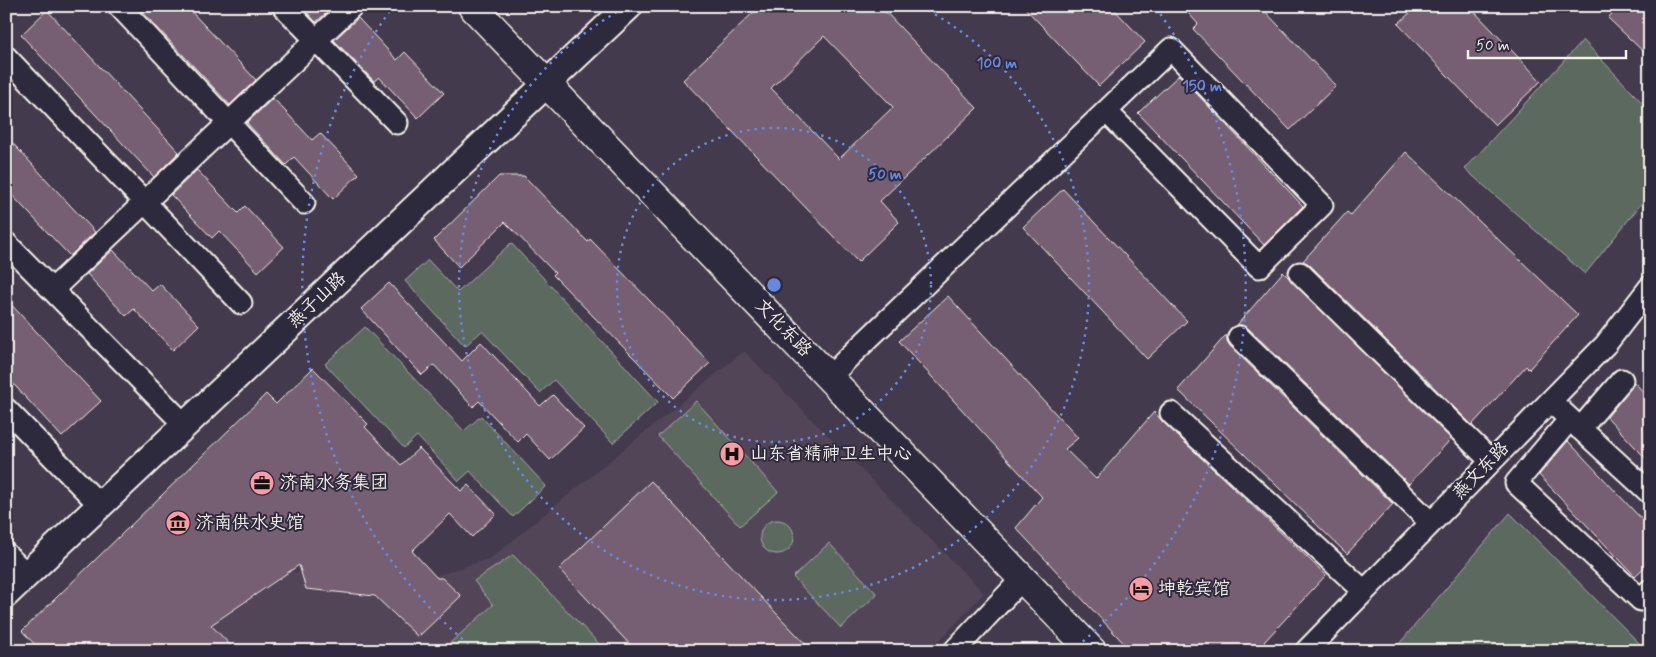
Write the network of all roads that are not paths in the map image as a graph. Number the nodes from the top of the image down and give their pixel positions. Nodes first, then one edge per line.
1 (119, 6) edge
2 (283, 6) edge
3 (352, 6) edge
4 (472, 6) edge
5 (606, 6) edge
6 (629, 6) edge
7 (316, 40) junction
8 (6, 57) edge
9 (541, 78) junction
10 (1106, 111) junction
11 (228, 123) junction
12 (397, 123) dead end
13 (144, 202) junction
14 (304, 203) dead end
15 (6, 242) edge
16 (1300, 273) dead end
17 (1650, 287) edge
18 (53, 289) junction
19 (241, 303) dead end
20 (1238, 337) dead end
21 (830, 377) junction
22 (1622, 380) dead end
23 (1550, 401) junction
24 (6, 409) edge
25 (1171, 413) dead end
26 (174, 415) junction
27 (1575, 424) junction
28 (1491, 461) junction
29 (1650, 493) edge
30 (90, 495) junction
31 (1431, 523) junction
32 (10, 564) edge
33 (1023, 578) junction
34 (1650, 590) edge
35 (1364, 591) junction
36 (6, 594) edge
37 (954, 651) edge
38 (1092, 651) edge
39 (1306, 651) edge

1 - 11 street
2 - 7 street
3 - 7 street
4 - 9 main road, 文化东路
5 - 9 street, 燕子山路
6 - 9 street, 燕子山路
7 - 11 street
7 - 12 street
8 - 13 street
9 - 21 main road, 文化东路
9 - 26 street, 燕子山路
9 - 36 street, 燕子山路
10 - 10 street
10 - 21 street
11 - 13 street
11 - 14 street
13 - 18 street
13 - 19 street
15 - 18 street
16 - 28 street
17 - 23 street, 燕文东路
18 - 26 street
20 - 31 street
21 - 33 main road, 文化东路
22 - 27 street
23 - 27 street
23 - 28 street, 燕文东路
24 - 30 street
25 - 35 street
26 - 30 street, 燕子山路
27 - 29 street
27 - 34 street
28 - 31 street, 燕文东路
30 - 32 street, 燕子山路
31 - 35 street, 燕文东路
33 - 37 street
33 - 38 main road, 文化东路
35 - 39 street, 燕文东路

